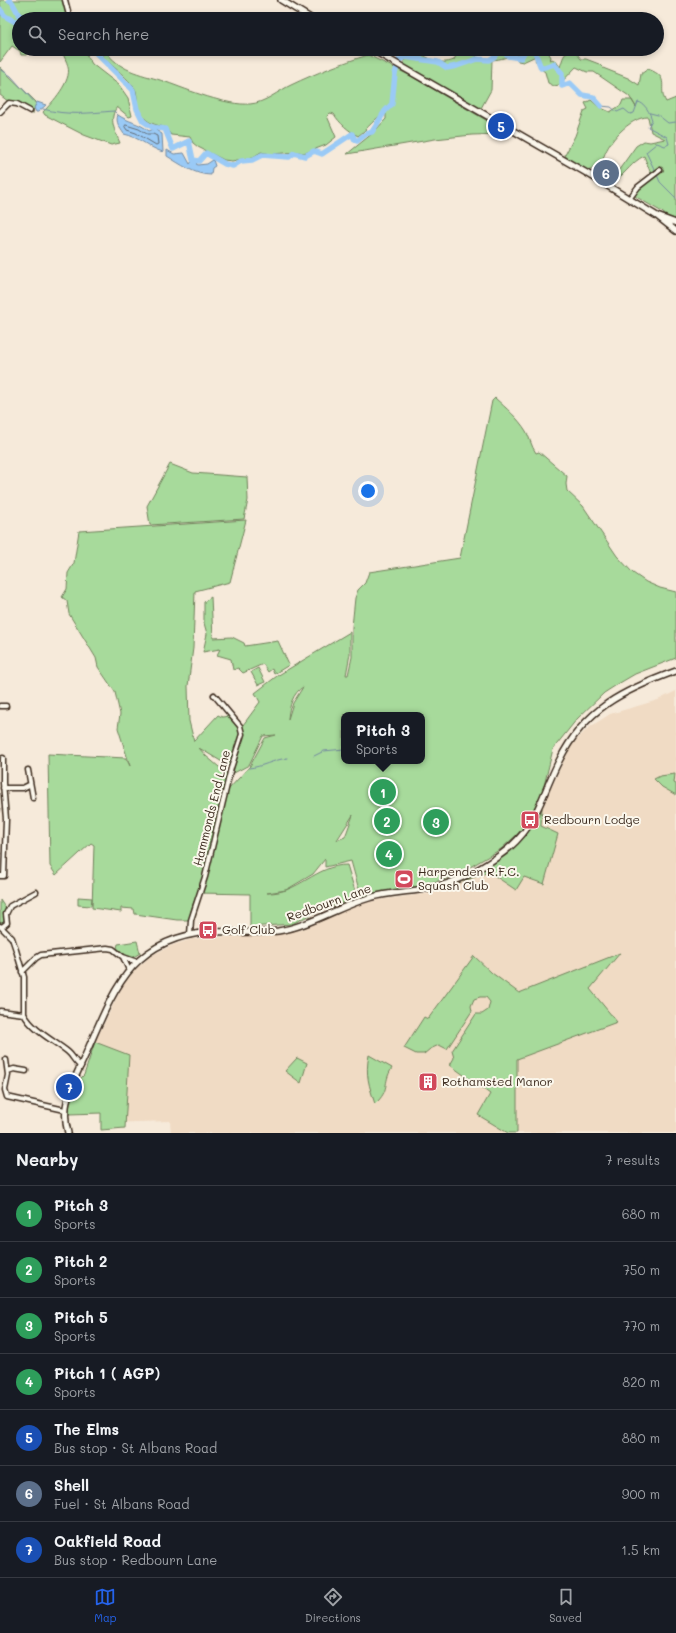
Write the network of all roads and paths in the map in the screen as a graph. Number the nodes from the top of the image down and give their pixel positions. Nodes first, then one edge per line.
1 (64, 0) edge
2 (280, 0) edge
3 (68, 12) edge
4 (300, 12) edge
5 (384, 56) edge
6 (30, 111) dead end
7 (0, 112) edge
8 (660, 170) dead end
9 (629, 199) junction
10 (657, 216) junction
11 (676, 222) edge
12 (676, 231) edge
13 (676, 671) edge
14 (214, 695) dead end
15 (0, 706) edge
16 (6, 706) dead end
17 (3, 758) dead end
18 (28, 770) dead end
19 (2, 785) edge
20 (29, 785) junction
21 (33, 798) dead end
22 (0, 876) edge
23 (36, 892) dead end
24 (1, 927) edge
25 (190, 934) junction
26 (123, 957) junction
27 (137, 962) junction
28 (129, 970) junction
29 (22, 972) junction
30 (0, 1011) edge
31 (24, 1014) junction
32 (6, 1060) dead end
33 (81, 1066) junction
34 (8, 1071) junction
35 (26, 1071) dead end
36 (64, 1110) junction
37 (68, 1133) edge

1 - 3 street
2 - 4 main road
5 - 9 main road
6 - 7 street
8 - 9 street
9 - 10 main road
10 - 11 main road
10 - 12 main road
13 - 25 main road, Redbourn Lane
14 - 25 street, Hammonds End Lane
15 - 16 street
17 - 19 street
18 - 20 street
19 - 20 street
19 - 22 street
20 - 21 street
23 - 24 street
24 - 29 street
25 - 27 main road, Redbourn Lane
26 - 27 street
26 - 28 street
26 - 29 street
27 - 28 main road, Redbourn Lane
28 - 33 main road, Redbourn Lane
29 - 31 street
30 - 31 street
31 - 33 street
32 - 34 street
33 - 36 main road, Redbourn Lane
34 - 35 street
34 - 36 street
36 - 37 main road, Redbourn Lane

